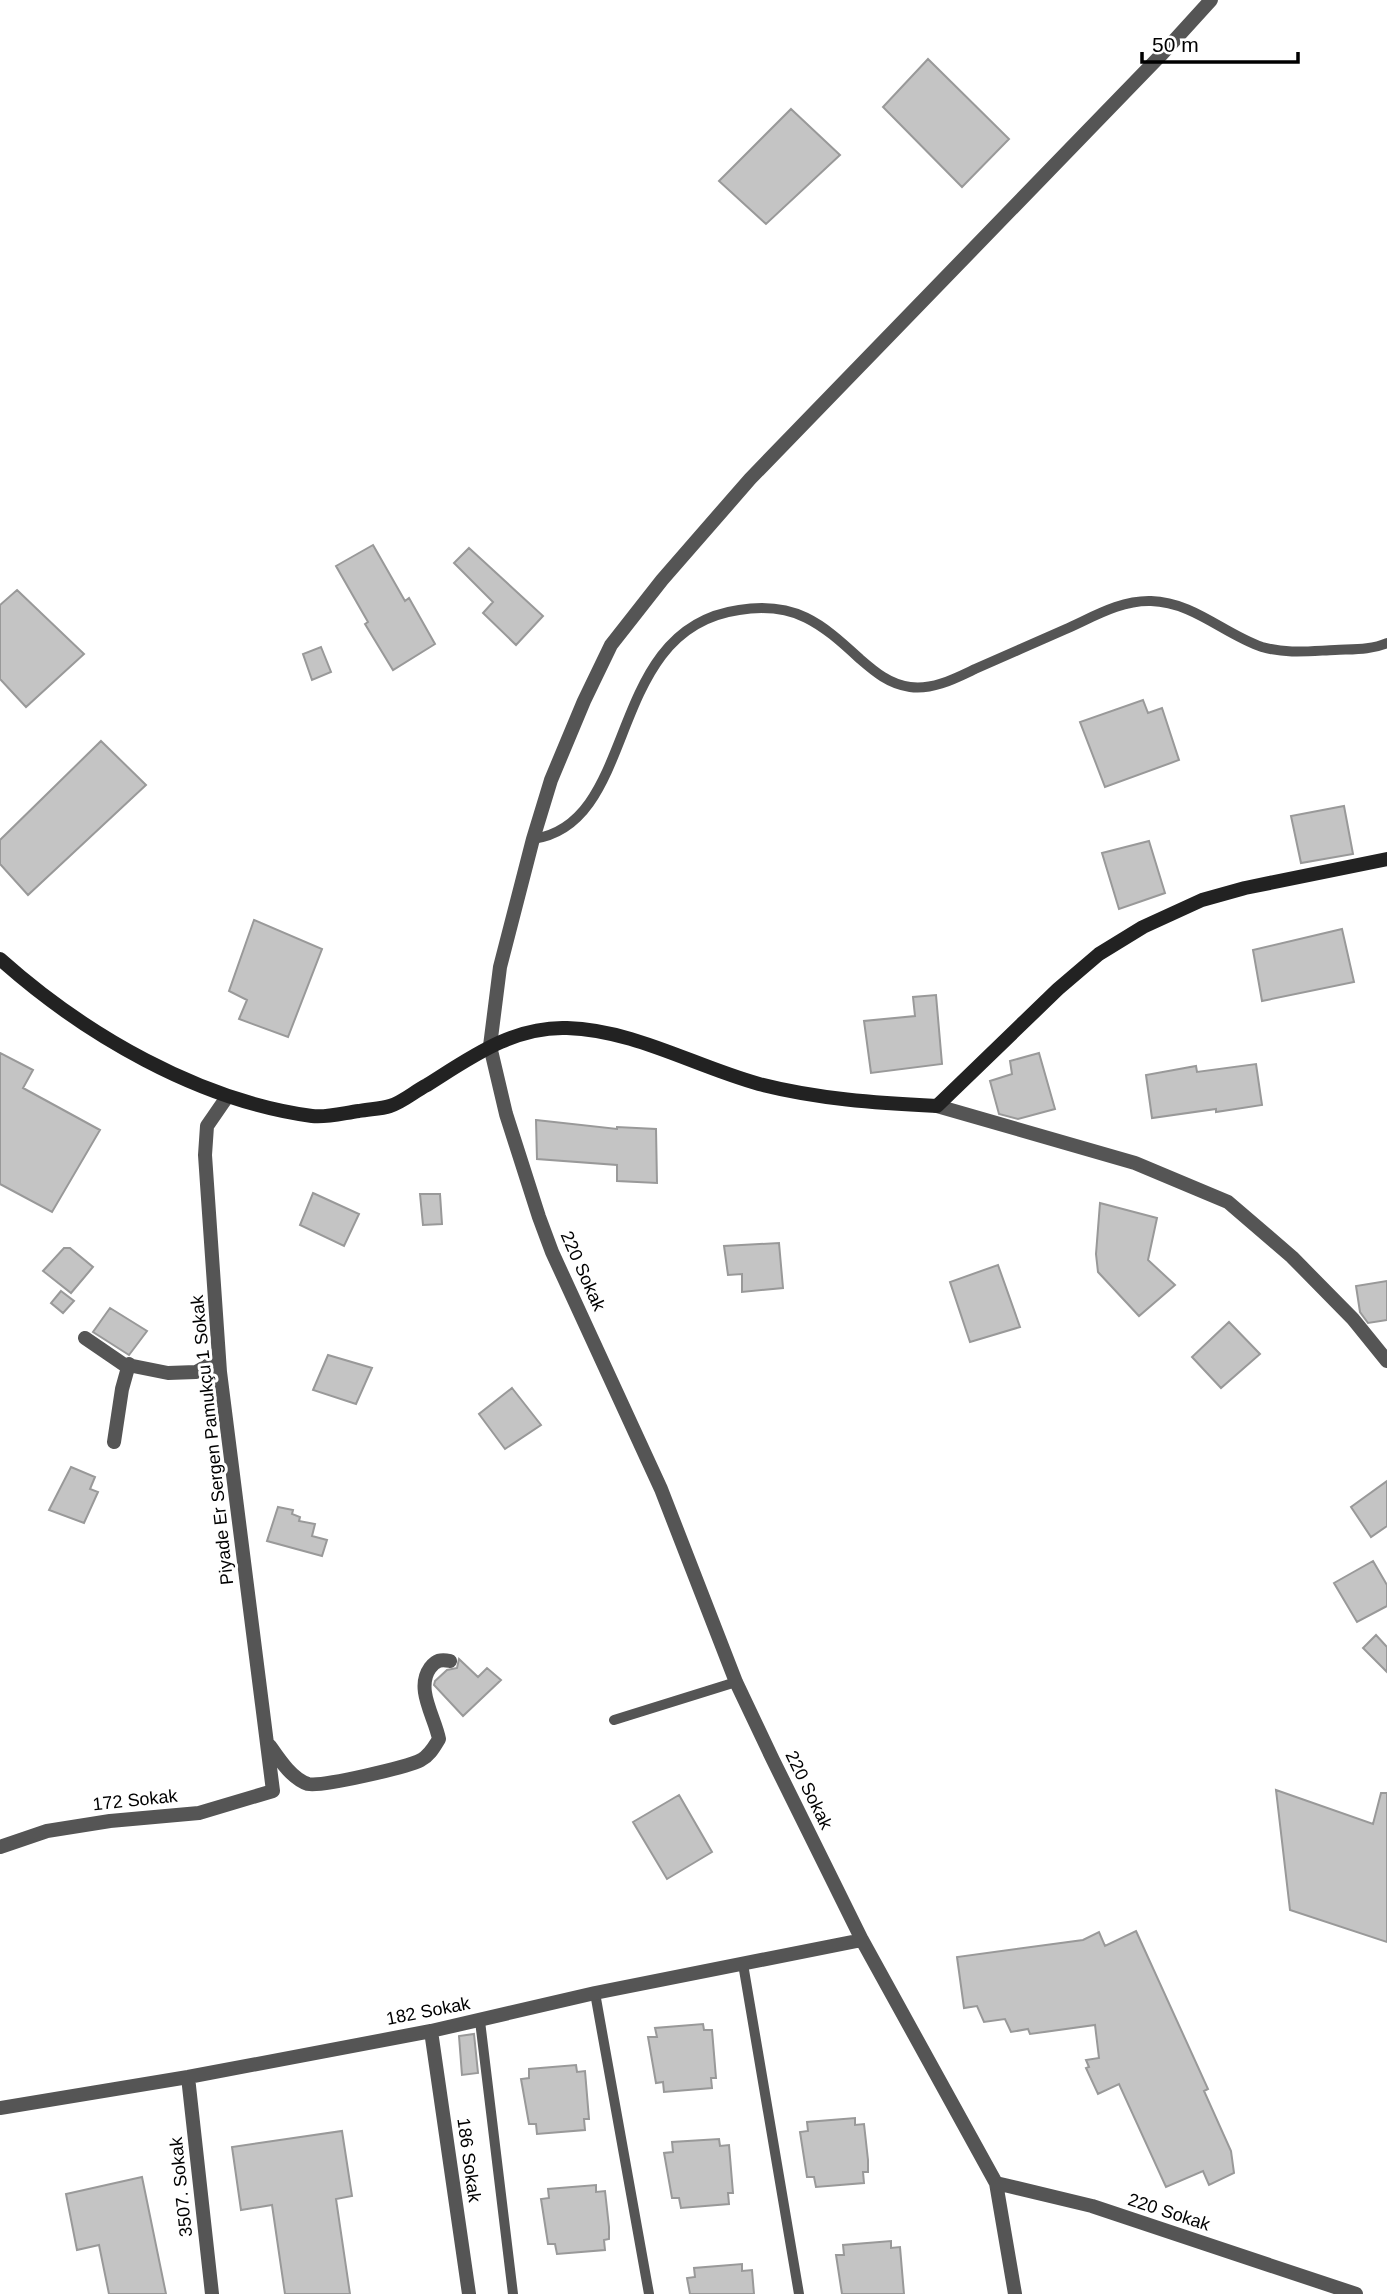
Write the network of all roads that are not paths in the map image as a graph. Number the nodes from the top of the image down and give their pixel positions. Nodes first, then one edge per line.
1 (1211, 0) edge
2 (1387, 643) edge
3 (533, 839) junction
4 (1387, 859) edge
5 (0, 959) edge
6 (490, 1046) junction
7 (227, 1097) junction
8 (936, 1106) junction
9 (85, 1338) dead end
10 (219, 1359) junction
11 (1387, 1361) edge
12 (129, 1364) junction
13 (114, 1442) dead end
14 (450, 1661) dead end
15 (736, 1682) junction
16 (614, 1720) dead end
17 (267, 1742) junction
18 (273, 1791) joint
19 (0, 1847) edge
20 (862, 1940) junction
21 (743, 1964) junction
22 (596, 1993) junction
23 (480, 2021) junction
24 (431, 2031) junction
25 (188, 2077) junction
26 (0, 2108) edge
27 (996, 2183) junction
28 (212, 2294) edge
29 (469, 2294) edge
30 (513, 2294) edge
31 (649, 2294) edge
32 (799, 2294) edge
33 (1016, 2294) edge
34 (1356, 2294) edge

1 - 3 street
2 - 3 lane
3 - 6 street
4 - 8 street
5 - 7 street
6 - 7 street
6 - 8 street
6 - 15 street, 220 Sokak
7 - 10 street, Piyade Er Sergen Pamukçu 1 Sokak
8 - 11 street
9 - 12 street
10 - 12 street
10 - 17 street, Piyade Er Sergen Pamukçu 1 Sokak
12 - 13 street
14 - 17 street
15 - 16 lane
15 - 20 street, 220 Sokak
17 - 18 street, Piyade Er Sergen Pamukçu 1 Sokak
18 - 19 street, 172 Sokak
20 - 21 street, 182 Sokak
20 - 27 street, 220 Sokak
21 - 22 street, 182 Sokak
21 - 32 lane
22 - 23 street, 182 Sokak
22 - 31 lane
23 - 24 street, 182 Sokak
23 - 30 lane
24 - 25 street, 182 Sokak
24 - 29 street, 186 Sokak
25 - 26 street, 182 Sokak
25 - 28 street, 3507. Sokak
27 - 33 street
27 - 34 street, 220 Sokak

